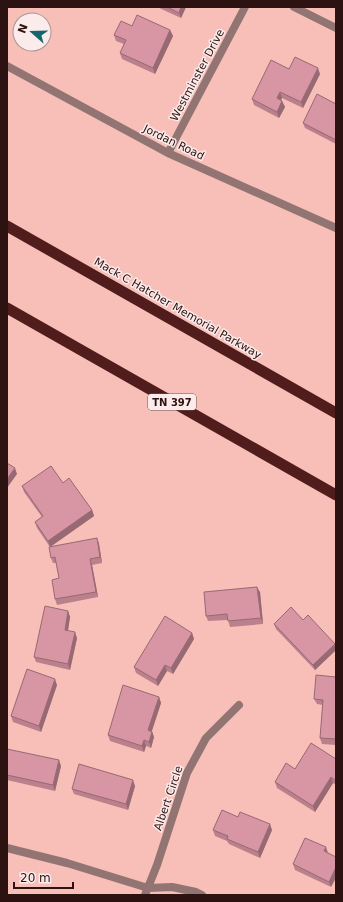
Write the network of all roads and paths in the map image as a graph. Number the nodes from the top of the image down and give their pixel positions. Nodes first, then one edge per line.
1 (245, 7) edge
2 (294, 7) edge
3 (336, 28) edge
4 (7, 66) edge
5 (168, 153) junction
6 (7, 226) edge
7 (336, 228) edge
8 (7, 308) edge
9 (336, 413) edge
10 (336, 495) edge
11 (239, 705) dead end
12 (7, 848) edge
13 (147, 892) edge
14 (197, 894) edge
15 (155, 895) edge

1 - 5 street, Westminster Drive
2 - 3 street
4 - 5 street, Jordan Road
5 - 7 street, Jordan Road
6 - 9 highway, Mack C Hatcher Memorial Parkway
8 - 10 highway, TN 397
11 - 13 street, Albert Circle
12 - 13 street
13 - 14 street
13 - 15 street

